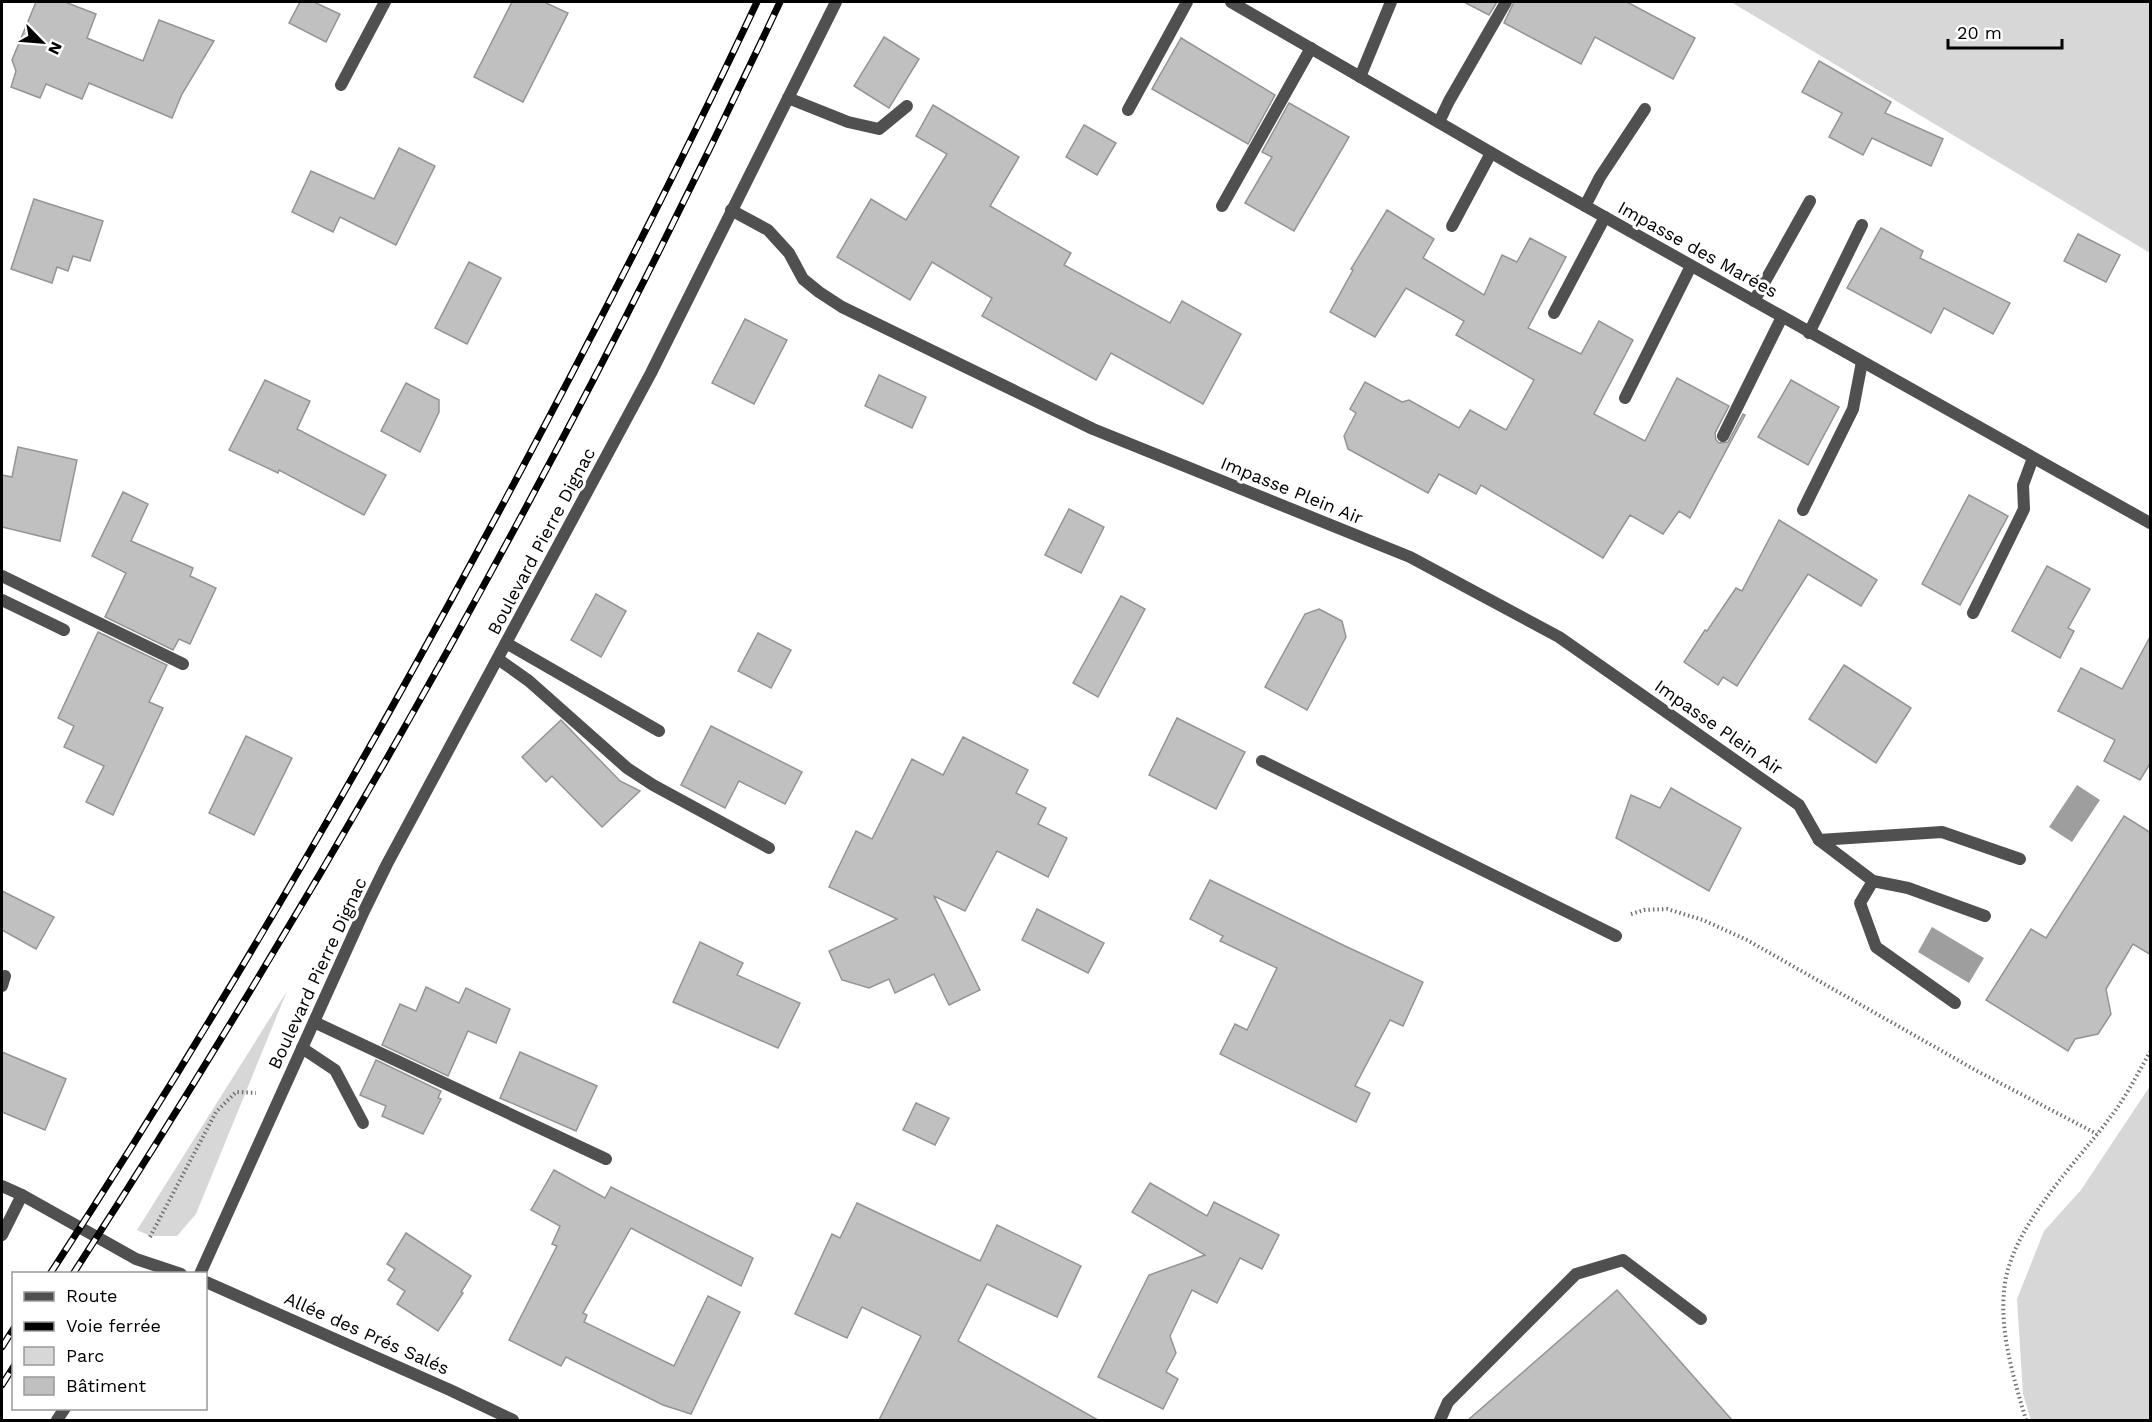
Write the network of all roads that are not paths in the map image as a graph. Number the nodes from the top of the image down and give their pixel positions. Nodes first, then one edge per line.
1 (385, 2) edge
2 (836, 2) edge
3 (1187, 2) edge
4 (1231, 2) edge
5 (1391, 2) edge
6 (1506, 2) edge
7 (1311, 48) junction
8 (1360, 76) junction
9 (341, 85) dead end
10 (788, 98) junction
11 (907, 106) dead end
12 (1645, 109) dead end
13 (1128, 110) dead end
14 (1439, 122) junction
15 (1491, 153) junction
16 (1810, 201) dead end
17 (1222, 206) dead end
18 (1585, 206) junction
19 (731, 210) junction
20 (1605, 217) junction
21 (1862, 225) dead end
22 (1452, 226) dead end
23 (1691, 266) junction
24 (1754, 301) junction
25 (1554, 313) dead end
26 (1782, 317) junction
27 (1809, 333) junction
28 (1862, 362) junction
29 (1625, 398) dead end
30 (1722, 436) dead end
31 (2033, 458) junction
32 (1803, 510) dead end
33 (2151, 524) edge
34 (2, 576) edge
35 (2, 600) edge
36 (1972, 613) dead end
37 (64, 630) dead end
38 (506, 643) junction
39 (498, 659) junction
40 (183, 664) dead end
41 (659, 731) dead end
42 (1262, 761) dead end
43 (1819, 840) junction
44 (770, 848) dead end
45 (2020, 859) dead end
46 (1873, 881) junction
47 (1985, 916) dead end
48 (1616, 936) dead end
49 (1955, 1003) dead end
50 (314, 1022) junction
51 (302, 1048) junction
52 (363, 1123) dead end
53 (606, 1159) dead end
54 (2, 1186) edge
55 (22, 1195) junction
56 (2, 1235) edge
57 (155, 1270) edge
58 (201, 1272) edge
59 (207, 1282) edge
60 (1701, 1319) dead end
61 (513, 1420) edge
62 (1440, 1420) edge

1 - 9 street
2 - 10 street, Boulevard Pierre Dignac
3 - 13 street
4 - 7 street, Impasse des Marées
5 - 8 street
6 - 14 street
7 - 8 street, Impasse des Marées
7 - 17 street
8 - 14 street, Impasse des Marées
10 - 11 street
10 - 19 street, Boulevard Pierre Dignac
12 - 18 street
14 - 15 street, Impasse des Marées
15 - 18 street, Impasse des Marées
15 - 22 street
16 - 24 street
18 - 20 street, Impasse des Marées
19 - 38 street, Boulevard Pierre Dignac
19 - 43 street, Impasse Plein Air
20 - 23 street, Impasse des Marées
20 - 25 street
21 - 27 street
23 - 24 street, Impasse des Marées
23 - 29 street
24 - 26 street, Impasse des Marées
26 - 27 street, Impasse des Marées
26 - 30 street
27 - 28 street, Impasse des Marées
28 - 31 street, Impasse des Marées
28 - 32 street
31 - 33 street, Impasse des Marées
31 - 36 street
34 - 40 street
35 - 37 street
38 - 39 street, Boulevard Pierre Dignac
38 - 41 street
39 - 44 street
39 - 50 street, Boulevard Pierre Dignac
42 - 48 street
43 - 45 street
43 - 46 street
46 - 47 street
46 - 49 street
50 - 51 street, Boulevard Pierre Dignac
50 - 53 street
51 - 52 street
51 - 58 street, Boulevard Pierre Dignac
54 - 55 street
55 - 56 street
55 - 57 street
59 - 61 street, Allée des Prés Salés
60 - 62 street

